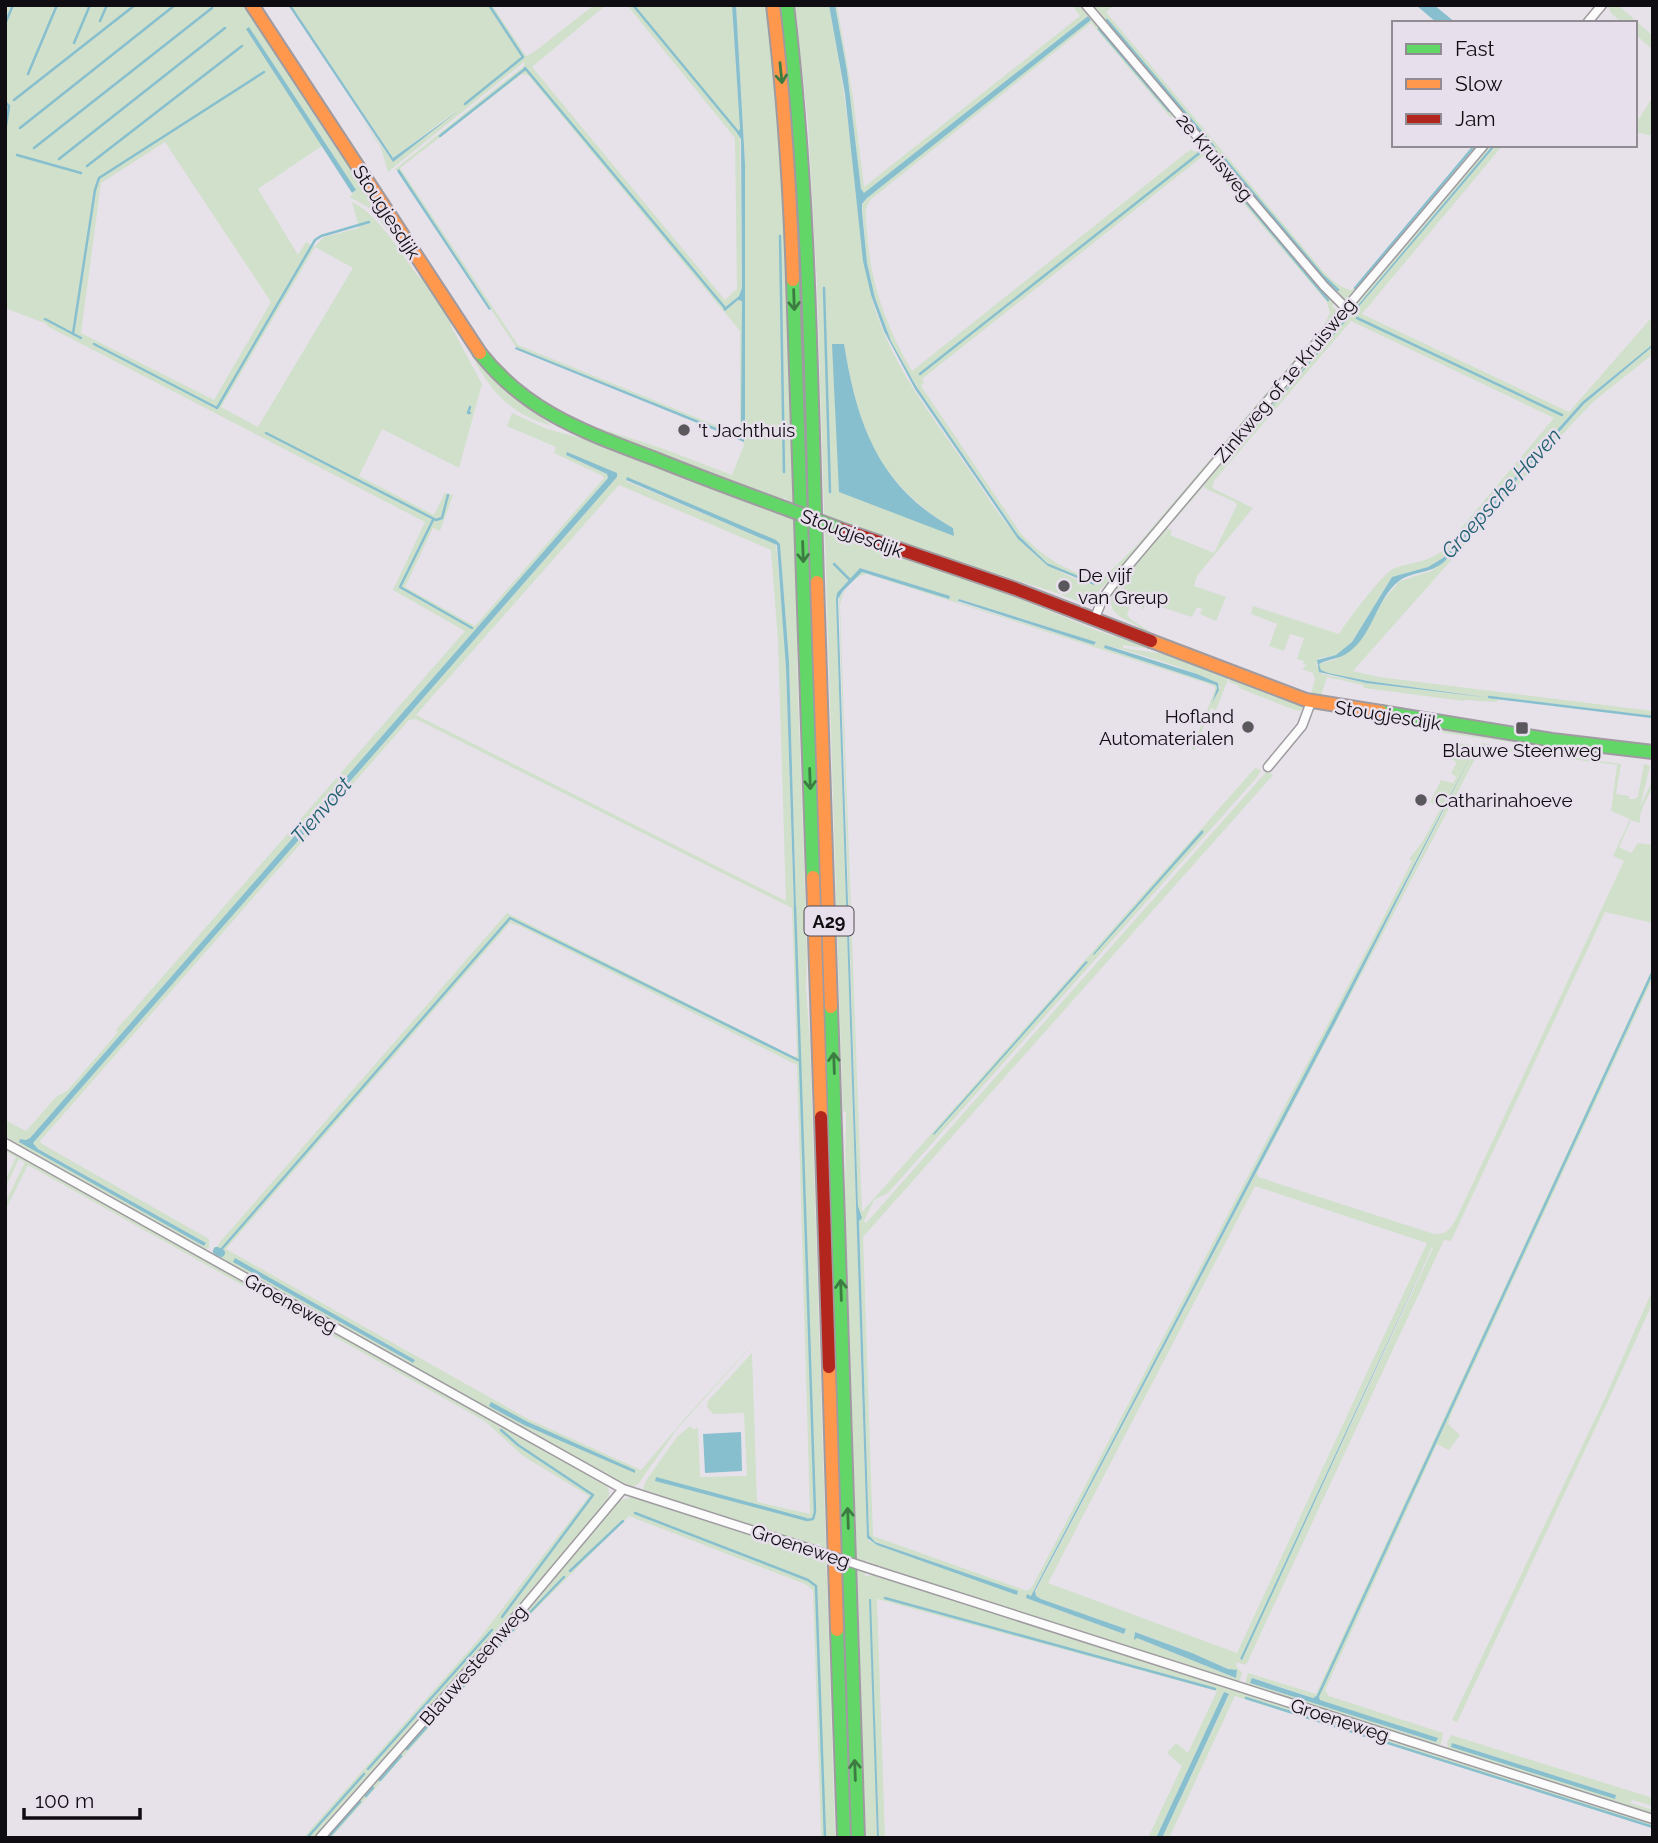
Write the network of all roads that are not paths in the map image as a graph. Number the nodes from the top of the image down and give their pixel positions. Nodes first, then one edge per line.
1 (252, 5) edge
2 (773, 5) edge
3 (787, 5) edge
4 (1086, 5) edge
5 (1602, 5) edge
6 (1589, 21) edge
7 (1482, 147) edge
8 (1346, 308) junction
9 (1094, 620) junction
10 (1311, 702) junction
11 (1653, 752) edge
12 (1268, 767) dead end
13 (5, 1143) edge
14 (623, 1489) junction
15 (1653, 1819) edge
16 (320, 1838) edge
17 (844, 1838) edge
18 (858, 1838) edge

1 - 9 main road, Stougjesdijk, bridge
2 -> 17 main road, A29
18 -> 3 main road, A29
4 - 8 street, 2e Kruisweg
5 - 6 street
7 - 8 street, Zinkweg of 1e Kruisweg
8 - 9 street, Zinkweg of 1e Kruisweg
9 - 10 main road, Stougjesdijk
10 - 11 main road, Stougjesdijk
10 - 12 street
13 - 14 street, Groeneweg
14 - 15 street, Groeneweg, bridge
14 - 16 street, Blauwesteenweg

